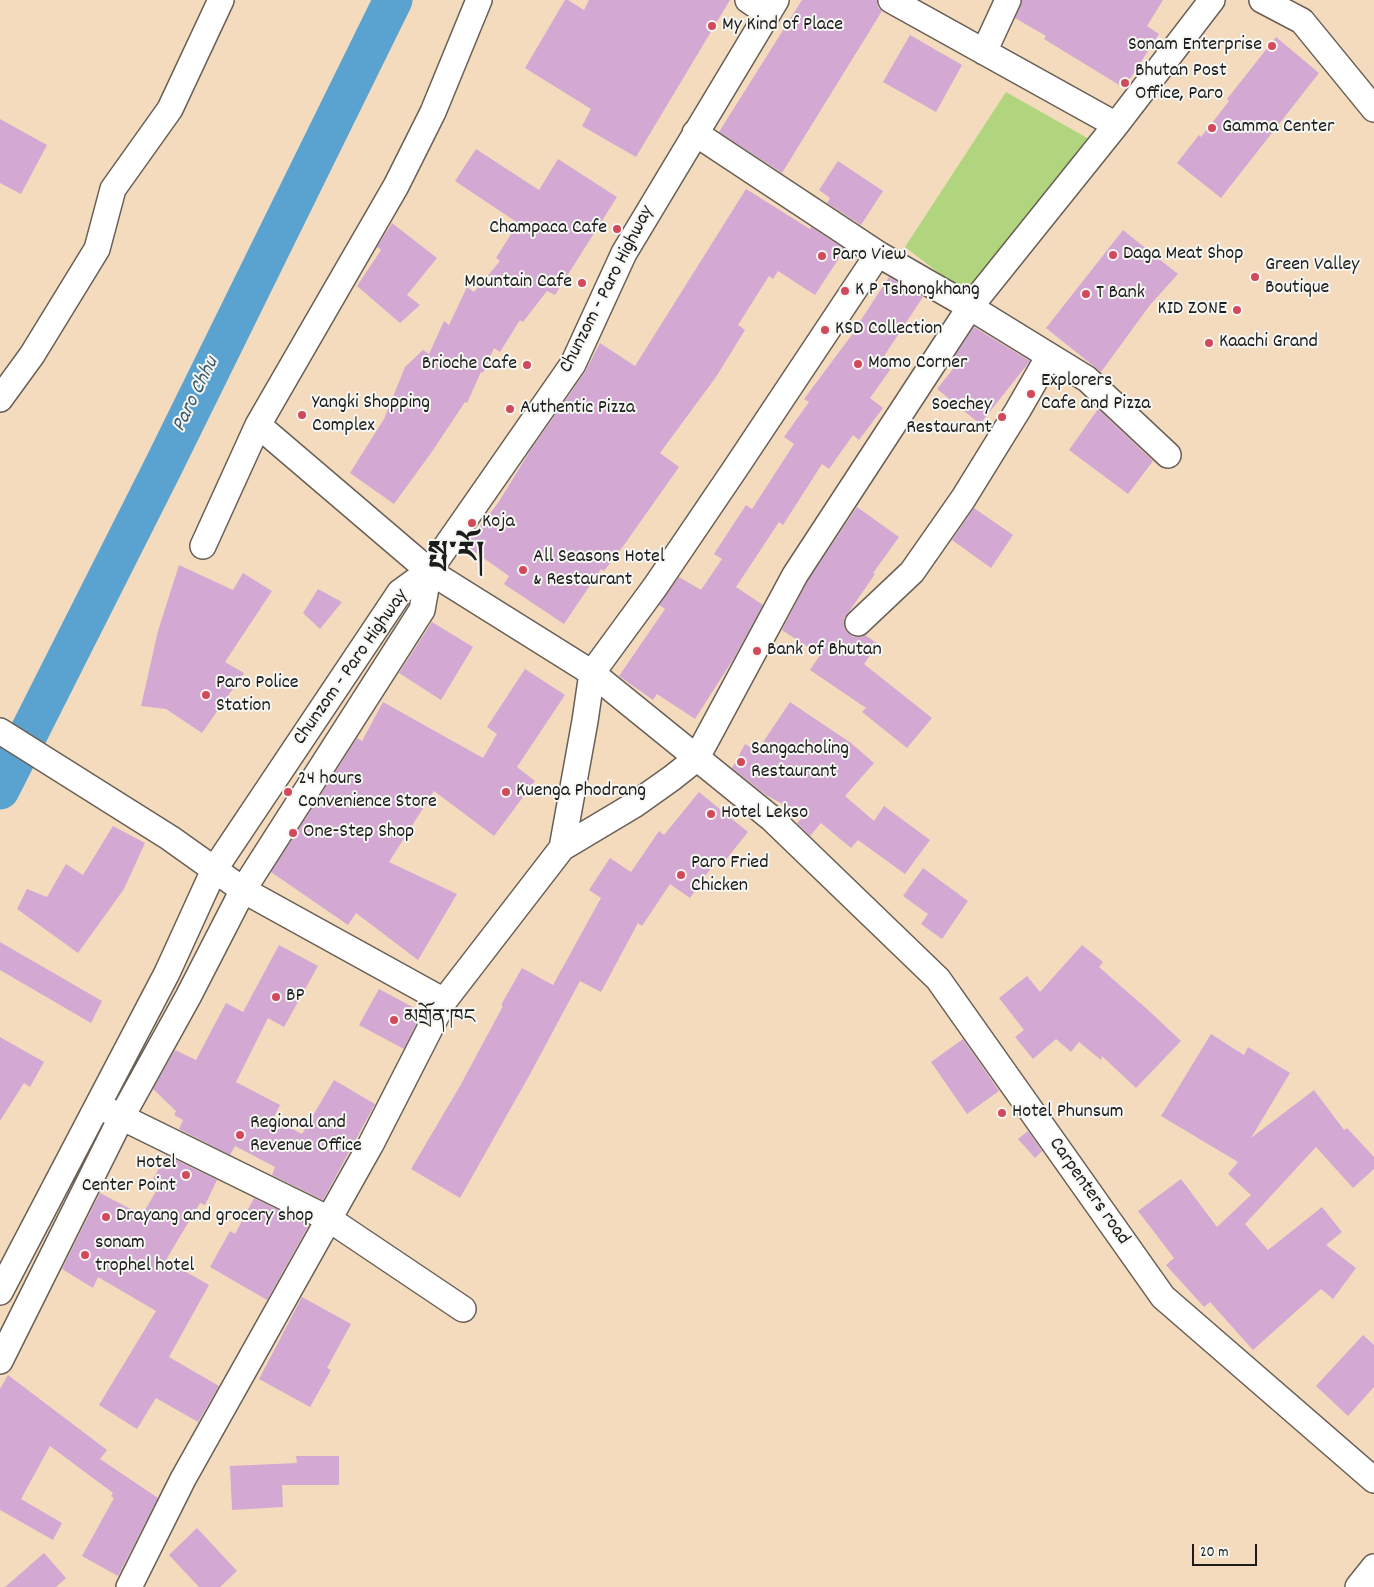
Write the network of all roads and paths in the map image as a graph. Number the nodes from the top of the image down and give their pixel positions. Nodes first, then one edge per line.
1 (220, 0) edge
2 (479, 0) edge
3 (892, 0) edge
4 (1008, 0) edge
5 (1212, 0) edge
6 (1262, 0) edge
7 (764, 4) edge
8 (984, 52) junction
9 (1374, 108) edge
10 (1116, 125) junction
11 (695, 133) junction
12 (878, 254) junction
13 (970, 307) junction
14 (1049, 356) junction
15 (0, 399) edge
16 (258, 425) junction
17 (1168, 455) dead end
18 (203, 546) dead end
19 (429, 571) junction
20 (858, 623) dead end
21 (592, 673) junction
22 (0, 732) edge
23 (696, 759) junction
24 (562, 848) junction
25 (214, 870) junction
26 (243, 890) junction
27 (444, 1001) junction
28 (98, 1105) junction
29 (121, 1118) junction
30 (329, 1219) junction
31 (0, 1292) edge
32 (463, 1309) dead end
33 (0, 1361) edge
34 (1374, 1480) edge
35 (1374, 1567) edge
36 (130, 1587) edge
37 (1358, 1587) edge

1 - 15 street
2 - 16 street
3 - 8 street
4 - 8 street
5 - 10 street
6 - 9 street
7 - 11 street, Chunzom - Paro Highway
8 - 10 street
10 - 13 street
11 - 12 street
11 - 19 street, Chunzom - Paro Highway
12 - 13 street
12 - 21 street
13 - 14 street
13 - 23 street
14 - 17 street
14 - 20 street
16 - 18 street
16 - 19 street, Carpenters road
19 - 21 street, Carpenters road
19 - 25 street, Chunzom - Paro Highway
19 - 26 street, Chunzom - Paro Highway
21 - 23 street, Carpenters road
21 - 24 street
22 - 25 street
23 - 24 street
23 - 34 street, Carpenters road
24 - 27 street
25 - 26 street
25 - 28 street, Chunzom - Paro Highway
26 - 27 street
26 - 29 street, Chunzom - Paro Highway
27 - 30 street
28 - 29 street
28 - 31 street, Chunzom - Paro Highway
29 - 30 street
29 - 33 street, Chunzom - Paro Highway
30 - 32 street
30 - 36 street
35 - 37 street

